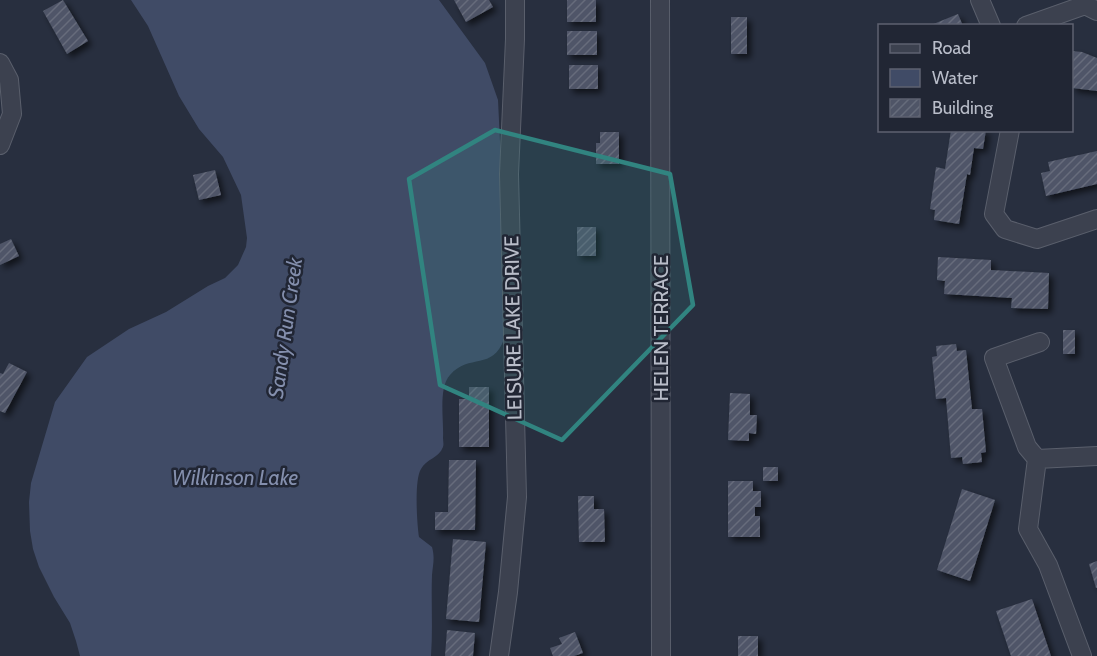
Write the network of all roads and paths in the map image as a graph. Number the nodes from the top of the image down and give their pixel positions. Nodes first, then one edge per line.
1 (515, 0) edge
2 (660, 0) edge
3 (980, 0) edge
4 (1088, 5) edge
5 (990, 24) edge
6 (1032, 24) edge
7 (0, 63) edge
8 (1010, 132) edge
9 (0, 145) edge
10 (1097, 219) edge
11 (1040, 342) dead end
12 (1097, 456) edge
13 (1037, 459) junction
14 (499, 656) edge
15 (661, 656) edge
16 (1082, 656) edge

1 - 14 street, LEISURE LAKE DRIVE
2 - 15 street, HELEN TERRACE
3 - 5 street
4 - 6 street
7 - 9 street
8 - 10 street
11 - 13 street
12 - 13 street
13 - 16 street

